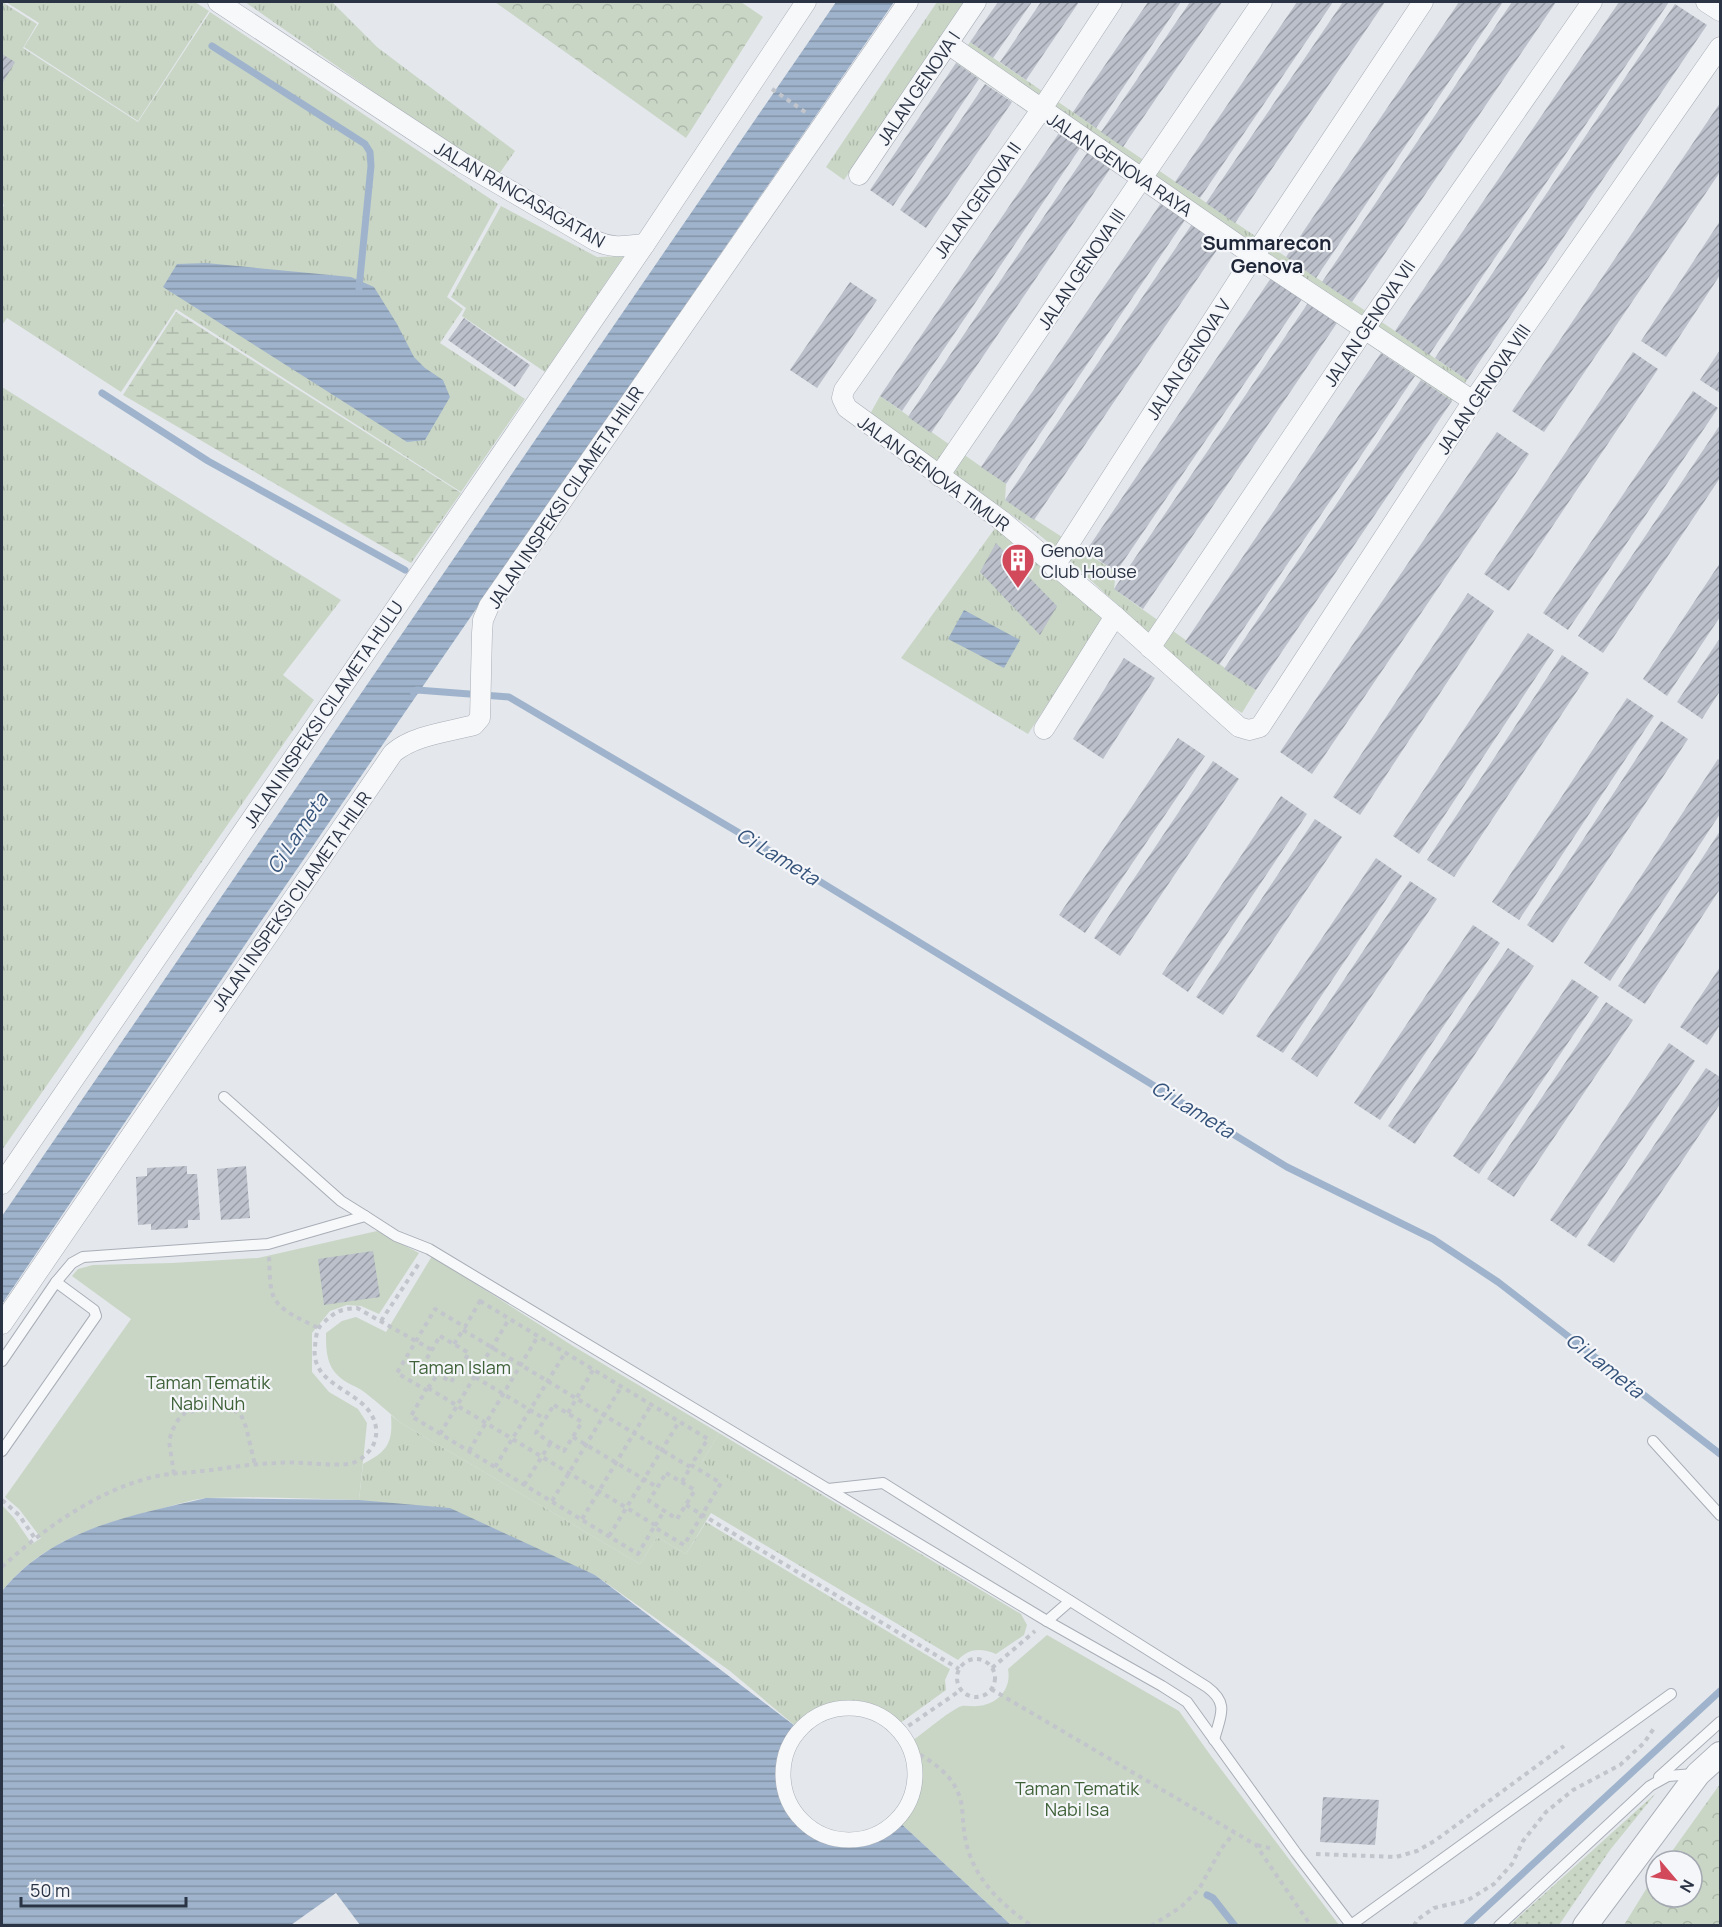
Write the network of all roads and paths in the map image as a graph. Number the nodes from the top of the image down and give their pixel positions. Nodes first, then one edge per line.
1 (218, 2) edge
2 (806, 2) edge
3 (908, 2) edge
4 (976, 2) edge
5 (1112, 2) edge
6 (1262, 2) edge
7 (1423, 2) edge
8 (1592, 2) edge
9 (1706, 2) edge
10 (1720, 11) edge
11 (948, 44) junction
12 (1720, 47) edge
13 (764, 83) dead end
14 (1041, 110) junction
15 (817, 120) dead end
16 (859, 175) dead end
17 (1142, 179) junction
18 (645, 244) junction
19 (1254, 256) junction
20 (1364, 330) junction
21 (842, 398) joint
22 (1473, 401) junction
23 (939, 476) junction
24 (1054, 567) junction
25 (1115, 616) junction
26 (1150, 648) junction
27 (1044, 729) dead end
28 (1249, 730) joint
29 (224, 1097) dead end
30 (2, 1184) edge
31 (365, 1216) junction
32 (268, 1244) junction
33 (429, 1249) junction
34 (56, 1282) junction
35 (509, 1319) junction
36 (381, 1321) junction
37 (2, 1324) edge
38 (318, 1328) junction
39 (464, 1329) junction
40 (538, 1336) junction
41 (416, 1341) junction
42 (454, 1344) junction
43 (492, 1348) junction
44 (432, 1350) junction
45 (565, 1352) junction
46 (2, 1361) edge
47 (521, 1365) junction
48 (460, 1368) junction
49 (593, 1370) junction
50 (438, 1374) junction
51 (476, 1377) junction
52 (548, 1381) junction
53 (621, 1387) junction
54 (427, 1389) junction
55 (503, 1394) junction
56 (577, 1399) junction
57 (651, 1404) junction
58 (458, 1405) junction
59 (530, 1410) junction
60 (568, 1413) junction
61 (604, 1416) junction
62 (545, 1419) junction
63 (679, 1421) junction
64 (486, 1422) junction
65 (634, 1433) junction
66 (440, 1434) junction
67 (573, 1437) junction
68 (513, 1439) junction
69 (1653, 1441) dead end
70 (551, 1442) junction
71 (587, 1445) junction
72 (662, 1450) junction
73 (2, 1451) edge
74 (469, 1451) junction
75 (542, 1456) junction
76 (617, 1463) junction
77 (255, 1465) junction
78 (691, 1466) junction
79 (495, 1467) junction
80 (570, 1473) junction
81 (174, 1474) junction
82 (645, 1480) junction
83 (682, 1482) junction
84 (524, 1485) junction
85 (657, 1487) junction
86 (828, 1489) junction
87 (599, 1491) junction
88 (2, 1500) edge
89 (552, 1502) junction
90 (686, 1504) junction
91 (627, 1508) junction
92 (664, 1511) junction
93 (702, 1515) junction
94 (1720, 1515) edge
95 (582, 1519) junction
96 (655, 1526) junction
97 (609, 1536) junction
98 (34, 1538) junction
99 (2, 1567) edge
100 (1070, 1601) junction
101 (1047, 1621) junction
102 (992, 1668) junction
103 (959, 1669) junction
104 (992, 1689) junction
105 (961, 1690) junction
106 (1671, 1694) dead end
107 (1720, 1722) edge
108 (1655, 1727) dead end
109 (901, 1731) junction
110 (1214, 1740) junction
111 (1564, 1746) dead end
112 (912, 1750) junction
113 (1720, 1754) edge
114 (1698, 1774) junction
115 (1650, 1786) junction
116 (1234, 1833) junction
117 (1256, 1845) junction
118 (1296, 1853) junction
119 (1352, 1925) edge
120 (1032, 1926) edge
121 (1151, 1926) edge
122 (1311, 1926) edge
123 (1414, 1926) edge
124 (1500, 1926) edge
125 (1585, 1926) edge

1 - 18 street, JALAN RANCASAGATAN
2 - 18 street
3 - 37 street, JALAN INSPEKSI CILAMETA HILIR
4 - 11 street, JALAN GENOVA I
5 - 14 street, JALAN GENOVA II
6 - 17 street, JALAN GENOVA III
7 - 19 street, JALAN GENOVA V
8 - 20 street, JALAN GENOVA VII
9 - 10 street
11 - 14 street, JALAN GENOVA RAYA
11 - 16 street, JALAN GENOVA I
12 - 22 street, JALAN GENOVA VIII
13 - 15 path
14 - 17 street, JALAN GENOVA RAYA
14 - 21 street, JALAN GENOVA II
17 - 19 street, JALAN GENOVA RAYA
17 - 23 street, JALAN GENOVA III
18 - 30 street, JALAN INSPEKSI CILAMETA HULU
19 - 20 street, JALAN GENOVA RAYA
19 - 24 street, JALAN GENOVA V
20 - 22 street, JALAN GENOVA RAYA
20 - 26 street, JALAN GENOVA VII
21 - 23 street, JALAN GENOVA TIMUR
22 - 28 street, JALAN GENOVA VIII
23 - 24 street, JALAN GENOVA TIMUR
24 - 25 street, JALAN GENOVA TIMUR
25 - 26 street, JALAN GENOVA TIMUR
25 - 27 street
26 - 28 street, JALAN GENOVA TIMUR
29 - 31 lane
31 - 32 lane
31 - 33 lane
32 - 34 lane
32 - 38 path
33 - 36 path
33 - 86 lane
34 - 46 lane
34 - 73 lane
35 - 39 path
35 - 40 path
35 - 43 path
36 - 38 path
36 - 41 path
38 - 77 path
39 - 41 path
39 - 42 path
39 - 43 path
40 - 45 path
40 - 47 path
41 - 44 path
41 - 54 path
42 - 44 path
42 - 48 path
43 - 47 path
43 - 51 path
44 - 50 path
45 - 49 path
45 - 52 path
47 - 52 path
47 - 55 path
48 - 50 path
48 - 51 path
49 - 53 path
49 - 56 path
50 - 54 path
51 - 55 path
51 - 58 path
52 - 56 path
52 - 59 path
53 - 57 path
53 - 61 path
54 - 58 path
54 - 66 path
55 - 59 path
55 - 64 path
56 - 60 path
56 - 61 path
57 - 63 path
57 - 65 path
58 - 64 path
58 - 66 path
59 - 62 path
59 - 68 path
60 - 62 path
60 - 67 path
61 - 65 path
61 - 71 path
62 - 70 path
63 - 72 path
63 - 78 path
64 - 68 path
64 - 74 path
65 - 72 path
65 - 76 path
66 - 74 path
67 - 70 path
67 - 71 path
68 - 75 path
68 - 79 path
69 - 94 lane
70 - 75 path
71 - 76 path
71 - 80 path
72 - 78 path
72 - 82 path
74 - 79 path
75 - 80 path
75 - 84 path
76 - 82 path
76 - 87 path
77 - 81 path
77 - 81 path
78 - 83 path
78 - 93 path
79 - 84 path
80 - 87 path
80 - 89 path
81 - 98 path
82 - 85 path
82 - 91 path
83 - 85 path
83 - 90 path
84 - 89 path
85 - 92 path
86 - 100 lane
86 - 101 lane
87 - 91 path
87 - 95 path
88 - 98 path
89 - 95 path
90 - 92 path
90 - 93 path
91 - 96 path
91 - 97 path
92 - 96 path
93 - 96 path
93 - 103 path
95 - 97 path
96 - 97 path
98 - 99 path
100 - 101 lane
100 - 110 lane
101 - 102 path
101 - 110 lane
102 - 103 path
102 - 104 path
103 - 105 path
104 - 105 path
104 - 116 path
105 - 109 path
106 - 119 lane
107 - 115 lane
108 - 123 path
109 - 112 street
109 - 112 street
110 - 118 lane
111 - 118 path
112 - 120 path
113 - 114 street
114 - 115 lane
114 - 125 street
115 - 124 lane
116 - 117 path
116 - 121 path
117 - 118 path
117 - 122 path
118 - 119 lane

